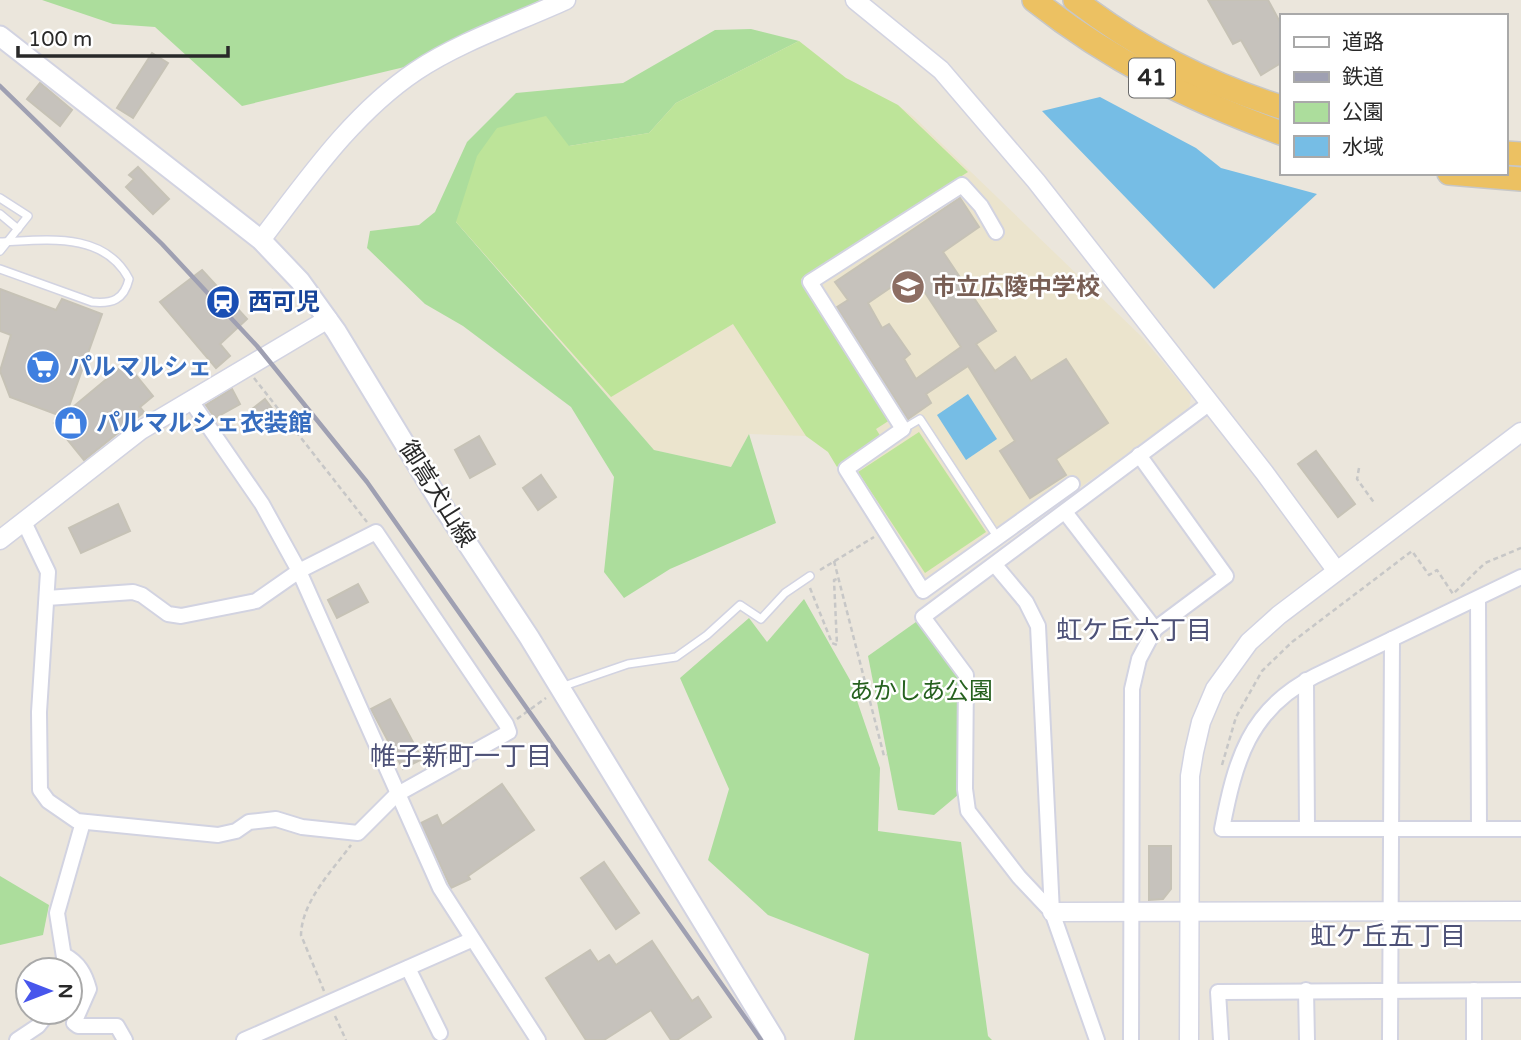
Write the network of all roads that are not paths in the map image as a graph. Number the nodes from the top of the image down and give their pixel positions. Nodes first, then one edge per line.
1 (566, 0) edge
2 (855, 0) edge
3 (1034, 0) edge
4 (1075, 0) edge
5 (0, 36) edge
6 (1280, 107) edge
7 (1280, 133) edge
8 (1474, 175) edge
9 (1521, 179) edge
10 (0, 198) edge
11 (0, 214) edge
12 (18, 229) junction
13 (996, 232) dead end
14 (261, 240) junction
15 (4, 242) edge
16 (0, 251) edge
17 (0, 269) edge
18 (328, 319) junction
19 (191, 401) junction
20 (1210, 402) junction
21 (903, 429) junction
22 (1521, 432) edge
23 (1139, 455) junction
24 (1072, 484) dead end
25 (1065, 512) junction
26 (24, 523) junction
27 (998, 538) junction
28 (0, 540) edge
29 (995, 565) junction
30 (1336, 570) junction
31 (299, 571) junction
32 (808, 577) road end
33 (1521, 577) edge
34 (47, 598) junction
35 (1478, 599) junction
36 (1155, 629) junction
37 (1392, 639) junction
38 (1306, 680) junction
39 (560, 688) junction
40 (396, 795) junction
41 (83, 822) junction
42 (1307, 828) junction
43 (1391, 828) junction
44 (1479, 828) junction
45 (1521, 829) edge
46 (1131, 910) junction
47 (1190, 911) junction
48 (1391, 911) junction
49 (1521, 911) edge
50 (1052, 912) junction
51 (471, 940) junction
52 (64, 956) edge
53 (408, 968) junction
54 (84, 974) edge
55 (1306, 990) junction
56 (1390, 990) junction
57 (1474, 990) junction
58 (1521, 990) edge
59 (84, 1000) edge
60 (38, 1026) edge
61 (84, 1026) edge
62 (440, 1033) dead end
63 (253, 1038) edge
64 (769, 1038) edge
65 (18, 1040) edge
66 (125, 1040) edge
67 (538, 1040) edge
68 (1097, 1040) edge
69 (1131, 1040) edge
70 (1189, 1040) edge
71 (1221, 1040) edge
72 (1307, 1040) edge
73 (1390, 1040) edge
74 (1474, 1040) edge

1 - 14 street
2 - 20 street
3 - 7 highway, 41
4 - 6 highway, 41
5 - 14 main road, 御嵩犬山線
8 - 9 highway
10 - 12 lane
11 - 12 lane
12 - 15 lane
13 - 21 street
14 - 18 main road, 御嵩犬山線
15 - 16 lane
15 - 17 lane
18 - 19 street
18 - 39 main road, 御嵩犬山線
19 - 26 street
19 - 31 street
20 - 23 street
20 - 30 street
21 - 27 lane
21 - 27 street
22 - 30 street
23 - 25 street
23 - 36 street
24 - 27 street
25 - 29 street
25 - 36 street
26 - 28 street
26 - 34 street
29 - 50 street
29 - 50 street
30 - 47 street
31 - 34 street
31 - 40 street
31 - 40 street
32 - 39 lane
33 - 35 street
34 - 41 street
35 - 37 street
35 - 44 street
36 - 46 street
37 - 38 street
37 - 43 street
38 - 42 street
38 - 42 street
39 - 64 main road, 御嵩犬山線
40 - 41 street
40 - 51 street
41 - 52 street
42 - 43 street
43 - 44 street
43 - 48 street
44 - 45 street
46 - 47 street
46 - 50 street
46 - 69 street
47 - 48 street
47 - 70 street
48 - 49 street
48 - 56 street
50 - 68 street
51 - 53 street
51 - 67 street
53 - 62 street
53 - 63 street
54 - 59 street
55 - 56 street
55 - 71 street
55 - 72 street
56 - 57 street
56 - 73 street
57 - 58 street
57 - 74 street
60 - 65 street
61 - 66 street

